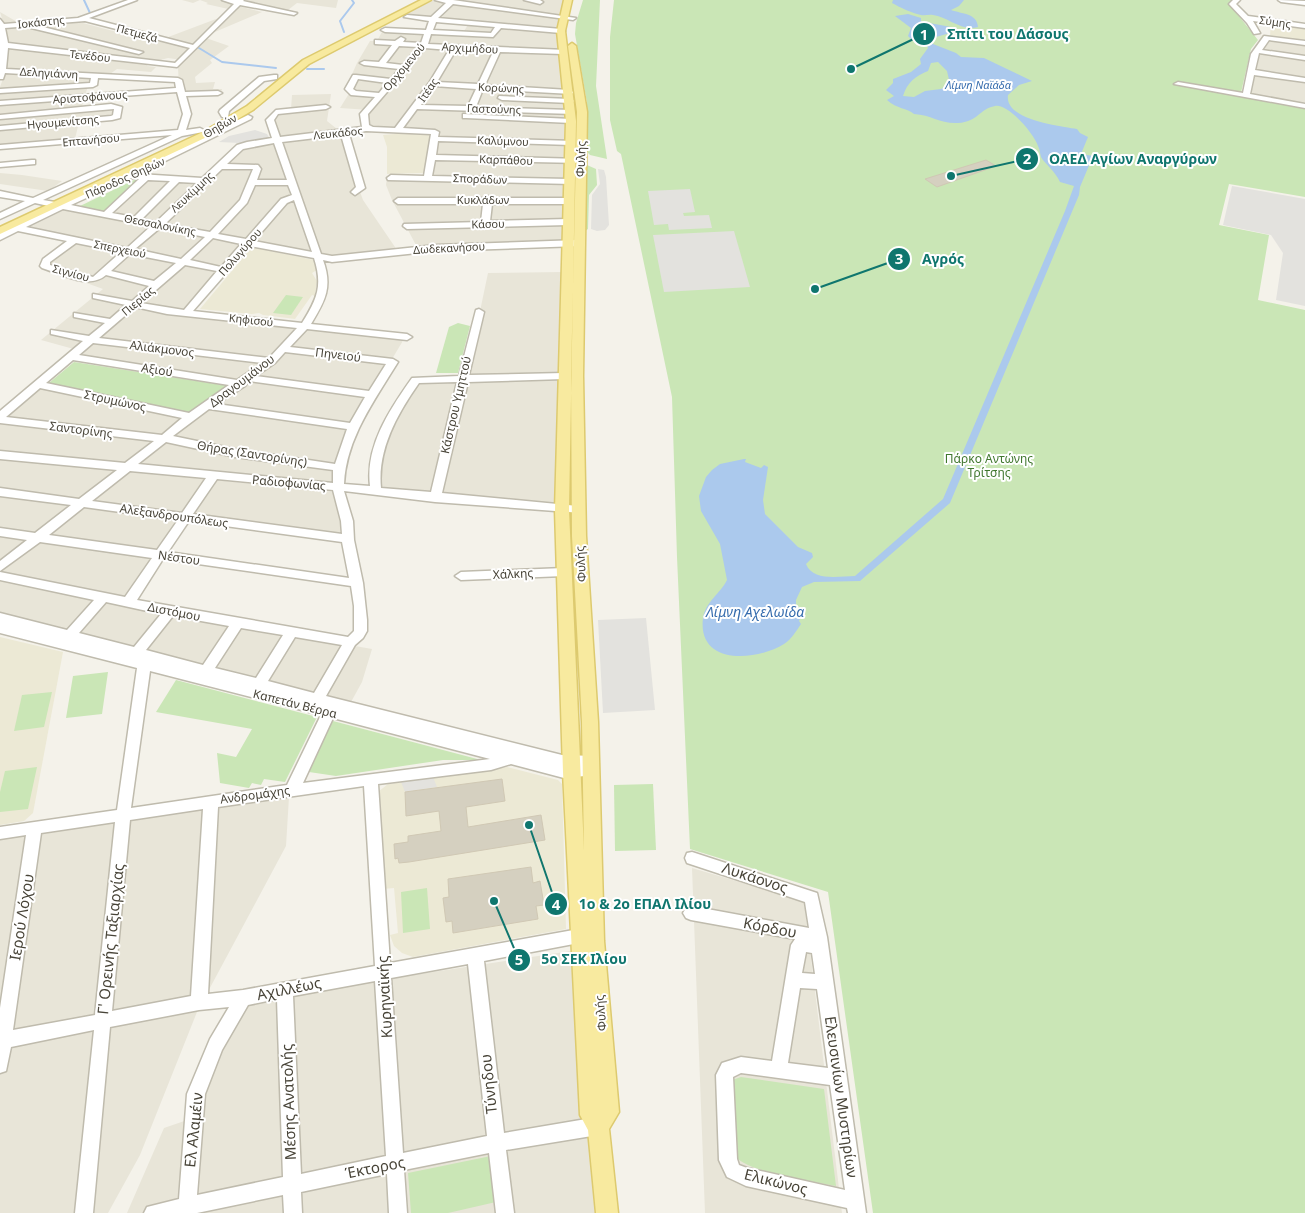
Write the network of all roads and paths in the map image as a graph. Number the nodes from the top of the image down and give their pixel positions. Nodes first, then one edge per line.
1 (134, 0) edge
2 (225, 0) edge
3 (416, 0) edge
4 (427, 0) edge
5 (438, 0) edge
6 (506, 0) edge
7 (527, 0) edge
8 (568, 0) edge
9 (577, 0) edge
10 (1237, 0) edge
11 (1281, 0) edge
12 (240, 2) edge
13 (450, 2) junction
14 (540, 2) dead end
15 (1305, 3) edge
16 (294, 13) dead end
17 (494, 16) junction
18 (407, 17) dead end
19 (568, 18) junction
20 (1245, 18) junction
21 (80, 19) junction
22 (433, 20) junction
23 (24, 24) junction
24 (1, 26) edge
25 (500, 26) junction
26 (1305, 26) edge
27 (385, 30) dead end
28 (406, 31) junction
29 (561, 31) junction
30 (429, 33) junction
31 (1256, 33) dead end
32 (145, 36) junction
33 (3, 42) edge
34 (378, 42) dead end
35 (399, 43) junction
36 (1305, 43) edge
37 (424, 45) junction
38 (194, 47) junction
39 (121, 48) junction
40 (454, 48) junction
41 (498, 50) junction
42 (1257, 51) junction
43 (139, 52) dead end
44 (563, 52) junction
45 (2, 55) edge
46 (105, 58) junction
47 (1305, 58) edge
48 (55, 59) junction
49 (364, 63) dead end
50 (381, 64) junction
51 (177, 66) junction
52 (405, 67) junction
53 (95, 69) junction
54 (1, 71) edge
55 (1251, 72) junction
56 (47, 73) junction
57 (178, 80) junction
58 (1305, 80) edge
59 (393, 81) junction
60 (432, 84) junction
61 (1178, 84) dead end
62 (481, 87) junction
63 (0, 91) edge
64 (181, 92) junction
65 (218, 93) dead end
66 (380, 95) junction
67 (1246, 95) junction
68 (570, 96) junction
69 (90, 97) junction
70 (502, 98) dead end
71 (0, 103) edge
72 (1305, 106) edge
73 (326, 107) dead end
74 (416, 107) junction
75 (471, 108) junction
76 (85, 109) junction
77 (466, 116) dead end
78 (571, 116) junction
79 (0, 117) edge
80 (255, 118) junction
81 (84, 121) junction
82 (0, 128) edge
83 (200, 130) junction
84 (368, 130) junction
85 (398, 130) junction
86 (182, 131) junction
87 (348, 131) junction
88 (435, 136) junction
89 (277, 140) junction
90 (78, 141) junction
91 (571, 143) junction
92 (242, 145) joint
93 (0, 148) edge
94 (432, 157) junction
95 (576, 161) junction
96 (32, 162) dead end
97 (0, 165) edge
98 (221, 166) junction
99 (129, 176) junction
100 (428, 177) junction
101 (145, 178) junction
102 (391, 178) dead end
103 (176, 180) junction
104 (204, 181) junction
105 (293, 182) junction
106 (569, 182) junction
107 (251, 183) junction
108 (355, 192) dead end
109 (0, 194) edge
110 (297, 196) junction
111 (488, 199) junction
112 (398, 200) dead end
113 (568, 200) junction
114 (48, 204) junction
115 (105, 215) junction
116 (0, 216) edge
117 (135, 221) junction
118 (568, 222) junction
119 (0, 224) edge
120 (485, 224) junction
121 (158, 225) junction
122 (407, 226) dead end
123 (16, 228) junction
124 (0, 232) edge
125 (212, 235) junction
126 (0, 237) edge
127 (74, 240) junction
128 (249, 242) junction
129 (574, 243) junction
130 (128, 251) junction
131 (320, 257) junction
132 (184, 262) junction
133 (224, 270) junction
134 (100, 275) junction
135 (157, 285) junction
136 (96, 296) dead end
137 (133, 304) junction
138 (479, 312) dead end
139 (186, 313) junction
140 (77, 315) dead end
141 (112, 322) junction
142 (305, 325) junction
143 (54, 332) dead end
144 (407, 337) dead end
145 (92, 340) junction
146 (284, 349) junction
147 (72, 357) junction
148 (271, 361) junction
149 (564, 376) junction
150 (462, 378) junction
151 (245, 381) junction
152 (39, 385) junction
153 (372, 395) junction
154 (208, 406) junction
155 (191, 417) junction
156 (0, 419) edge
157 (352, 427) junction
158 (163, 439) junction
159 (0, 454) edge
160 (126, 467) junction
161 (341, 468) junction
162 (213, 476) junction
163 (338, 488) junction
164 (0, 492) edge
165 (376, 492) junction
166 (435, 498) junction
167 (82, 503) junction
168 (570, 510) junction
169 (186, 518) junction
170 (0, 532) edge
171 (38, 537) junction
172 (347, 539) junction
173 (160, 555) junction
174 (0, 568) edge
175 (564, 572) junction
176 (0, 576) edge
177 (461, 576) dead end
178 (357, 583) junction
179 (103, 597) junction
180 (128, 602) junction
181 (170, 611) junction
182 (0, 618) edge
183 (238, 623) junction
184 (0, 628) edge
185 (292, 632) junction
186 (70, 636) junction
187 (350, 642) junction
188 (138, 652) junction
189 (144, 665) junction
190 (206, 670) junction
191 (260, 683) junction
192 (317, 699) junction
193 (339, 710) junction
194 (372, 718) junction
195 (510, 758) junction
196 (590, 765) junction
197 (571, 766) junction
198 (371, 781) junction
199 (292, 790) junction
200 (211, 802) junction
201 (123, 815) junction
202 (34, 828) junction
203 (0, 833) edge
204 (692, 858) dead end
205 (814, 903) joint
206 (691, 913) dead end
207 (579, 936) junction
208 (820, 942) junction
209 (475, 955) junction
210 (384, 970) junction
211 (794, 980) junction
212 (825, 982) junction
213 (285, 990) junction
214 (243, 998) junction
215 (199, 1002) junction
216 (103, 1021) junction
217 (2, 1040) edge
218 (0, 1065) edge
219 (779, 1069) junction
220 (839, 1078) junction
221 (598, 1126) junction
222 (495, 1144) junction
223 (394, 1164) junction
224 (292, 1185) junction
225 (856, 1207) edge
226 (187, 1210) edge
227 (84, 1213) edge
228 (153, 1213) edge
229 (293, 1213) edge
230 (398, 1213) edge
231 (505, 1213) edge
232 (608, 1213) edge

1 - 21 street
2 - 12 street
3 - 83 main road, Θηβών
4 - 80 main road, Θηβών
5 - 13 street
6 - 17 street
7 - 14 street
8 - 19 main road, Φυλής
9 - 19 main road, Φυλής
10 - 20 street
11 - 15 street
12 - 16 street
12 - 38 street
13 - 17 street
13 - 22 street, Ορχομενού
17 - 19 street
17 - 22 street
17 - 25 street
18 - 22 street
19 - 29 main road, Φυλής
19 - 95 main road, Φυλής
20 - 26 street, Σύμης
20 - 31 street
21 - 23 street, Ιοκάστης
21 - 32 street, Πετμεζά
22 - 30 street, Ορχομενού
23 - 24 street, Ιοκάστης
23 - 39 street
24 - 33 street
25 - 29 street
25 - 30 street
27 - 28 street
28 - 30 street
28 - 35 street
29 - 44 main road, Φυλής
30 - 37 street, Ορχομενού
32 - 38 street, Πετμεζά
32 - 39 street
33 - 45 street
33 - 48 street, Τενέδου
34 - 35 street, Αρχιμήδου
35 - 37 street, Αρχιμήδου
35 - 50 street
36 - 42 street
37 - 40 street, Αρχιμήδου
37 - 52 street, Ορχομενού
38 - 51 street
39 - 43 street
39 - 46 street
40 - 41 street, Αρχιμήδου
40 - 60 street, Ιτέας
41 - 44 street, Αρχιμήδου
41 - 62 street
42 - 47 street
42 - 55 street
44 - 68 main road, Φυλής
45 - 54 street
46 - 48 street, Τενέδου
46 - 51 street, Τενέδου
46 - 53 street
48 - 56 street
49 - 50 street
50 - 52 street
51 - 57 street
52 - 59 street, Ορχομενού
53 - 56 street, Δεληγιάννη
53 - 57 street, Δεληγιάννη
53 - 63 street
54 - 56 street, Δεληγιάννη
55 - 58 street
55 - 67 street
57 - 64 street
59 - 66 street, Ορχομενού
59 - 66 street
60 - 62 street, Κορώνης
60 - 74 street, Ιτέας
61 - 67 street
62 - 68 street, Κορώνης
62 - 75 street
64 - 65 street, Αριστοφάνους
64 - 69 street, Αριστοφάνους
64 - 86 street
66 - 84 street, Ορχομενού
67 - 72 street
68 - 70 street
68 - 78 main road, Φυλής
69 - 71 street, Αριστοφάνους
69 - 76 street
73 - 80 street, Πάροδος Θηβών
74 - 75 street, Γαστούνης
74 - 85 street, Ιτέας
75 - 78 street, Γαστούνης
76 - 79 street
76 - 81 street, Ηγουμενίτσης
77 - 78 street
78 - 91 main road, Φυλής
80 - 89 street, Δραγουμάνου
80 - 99 street, Πάροδος Θηβών
80 - 114 main road, Θηβών
81 - 82 street, Ηγουμενίτσης
81 - 90 street
83 - 86 street
83 - 114 main road, Θηβών
84 - 85 street, Λευκάδος
84 - 87 street, Λευκάδος
85 - 88 street, Λευκάδος
86 - 90 street, Επτανήσου
86 - 114 street, Πάροδος Θηβών
87 - 89 street, Λευκάδος
87 - 108 street
88 - 91 street, Καλύμνου
88 - 94 street
89 - 92 street, Λευκάδος
89 - 105 street, Δραγουμάνου
90 - 93 street, Επτανήσου
91 - 95 main road, Φυλής
92 - 98 street, Λευκίμμης
94 - 95 street, Καρπάθου
94 - 100 street
95 - 106 main road, Φυλής
95 - 129 main road, Φυλής
96 - 97 street
98 - 104 street, Λευκίμμης
98 - 107 street, Πιερίας
99 - 101 street
99 - 114 street, Πάροδος Θηβών
100 - 102 street, Σποράδων
100 - 106 street, Σποράδων
101 - 103 street
101 - 115 street
103 - 104 street
103 - 117 street
104 - 121 street, Λευκίμμης
105 - 107 street
105 - 110 street, Δραγουμάνου
106 - 113 main road, Φυλής
107 - 125 street, Πιερίας
109 - 114 street, Θεσσαλονίκης
110 - 128 street, Πολυγύρου
110 - 131 street, Δραγουμάνου
111 - 112 street, Κυκλάδων
111 - 113 street, Κυκλάδων
111 - 120 street
113 - 118 main road, Φυλής
114 - 115 street, Θεσσαλονίκης
114 - 116 street, Πάροδος Θηβών
114 - 119 main road, Θηβών
114 - 123 street, Πάροδος Θηβών
114 - 124 main road, Θηβών
115 - 117 street, Θεσσαλονίκης
117 - 121 street, Θεσσαλονίκης
118 - 120 street, Κάσου
118 - 129 main road, Φυλής
120 - 122 street, Κάσου
121 - 125 street, Θεσσαλονίκης
121 - 130 street, Λευκίμμης
123 - 126 street, Πάροδος Θηβών
123 - 127 street, Σπερχειού
125 - 128 street, Θεσσαλονίκης
125 - 132 street, Πιερίας
127 - 130 street, Σπερχειού
127 - 134 street, Σιγνίου
128 - 131 street, Θεσσαλονίκης
128 - 133 street, Πολυγύρου
129 - 131 street, Δωδεκανήσου
129 - 149 main road, Φυλής
129 - 168 main road, Φυλής
130 - 132 street, Σπερχειού
130 - 134 street, Λευκίμμης
131 - 142 street, Δραγουμάνου
132 - 133 street, Σπερχειού
132 - 135 street, Πιερίας
133 - 139 street, Πολυγύρου
134 - 135 street, Σιγνίου
135 - 137 street, Πιερίας
136 - 137 street, Κηφισού
137 - 139 street, Κηφισού
137 - 141 street, Πιερίας
138 - 150 street, Κάστρου Υμηττού
139 - 142 street, Κηφισού
140 - 141 street
141 - 145 street, Πιερίας
142 - 144 street, Κηφισού
142 - 146 street, Δραγουμάνου
143 - 145 street, Αλιάκμονος
145 - 147 street, Πιερίας
145 - 148 street, Αλιάκμονος
146 - 148 street, Δραγουμάνου
146 - 153 street, Πηνειού
147 - 151 street, Αξιού
147 - 152 street, Πιερίας
148 - 151 street, Δραγουμάνου
149 - 150 street
149 - 168 main road, Φυλής
150 - 165 street
150 - 166 street, Κάστρου Υμηττού
151 - 153 street, Αξιού
151 - 154 street, Δραγουμάνου
152 - 155 street, Στρυμώνος
152 - 156 street, Πιερίας
153 - 157 street
154 - 155 street, Δραγουμάνου
154 - 157 street
155 - 158 street, Δραγουμάνου
156 - 158 street, Σαντορίνης
157 - 161 street
158 - 160 street, Δραγουμάνου
158 - 161 street, Θήρας (Σαντορίνης)
159 - 160 street, Ραδιοφωνίας
160 - 162 street, Ραδιοφωνίας
160 - 167 street, Δραγουμάνου
161 - 163 street
162 - 163 street, Ραδιοφωνίας
162 - 169 street
163 - 165 street, Ραδιοφωνίας
163 - 172 street
164 - 167 street, Αλεξανδρουπόλεως
165 - 166 street, Ραδιοφωνίας
166 - 168 street, Ραδιοφωνίας
167 - 169 street, Αλεξανδρουπόλεως
167 - 171 street, Δραγουμάνου
168 - 175 main road, Φυλής
168 - 196 main road, Φυλής
169 - 172 street, Αλεξανδρουπόλεως
169 - 173 street
170 - 171 street, Νέστου
171 - 173 street, Νέστου
171 - 174 street, Δραγουμάνου
172 - 178 street
173 - 178 street, Νέστου
173 - 180 street
175 - 177 street, Χάλκης
175 - 197 main road, Φυλής
176 - 179 street, Διστόμου
178 - 187 street
179 - 180 street, Διστόμου
179 - 186 street
180 - 181 street, Διστόμου
181 - 183 street, Διστόμου
181 - 188 street
182 - 186 street, Καπετάν Βέρρα
183 - 185 street, Διστόμου
183 - 190 street
184 - 189 street, Καπετάν Βέρρα
185 - 187 street, Διστόμου
185 - 191 street
186 - 188 street, Καπετάν Βέρρα
187 - 192 street
188 - 190 street, Καπετάν Βέρρα
189 - 193 street, Καπετάν Βέρρα
189 - 201 street, Γ' Ορεινής Ταξιαρχίας
190 - 191 street, Καπετάν Βέρρα
191 - 192 street, Καπετάν Βέρρα
192 - 193 street, Καπετάν Βέρρα
193 - 194 street, Καπετάν Βέρρα
193 - 199 street
194 - 195 street, Καπετάν Βέρρα
194 - 197 street, Καπετάν Βέρρα
195 - 197 street, Καπετάν Βέρρα
195 - 198 street, Ανδρομάχης
196 - 197 street, Καπετάν Βέρρα
196 - 221 main road, Φυλής
197 - 207 main road, Φυλής
198 - 199 street, Ανδρομάχης
198 - 210 street, Κυρηναϊκής
199 - 200 street, Ανδρομάχης
200 - 201 street, Ανδρομάχης
200 - 215 street
201 - 202 street, Ανδρομάχης
201 - 216 street, Γ' Ορεινής Ταξιαρχίας
202 - 203 street, Ανδρομάχης
202 - 217 street, Ιερού Λόχου
204 - 205 street, Λυκάονος
205 - 208 street, Ελευσινίων Μυστηρίων
206 - 208 street, Κόρδου
207 - 209 street, Αχιλλέως
207 - 221 main road, Φυλής
208 - 211 street
208 - 212 street, Ελευσινίων Μυστηρίων
209 - 210 street, Αχιλλέως
209 - 222 street, Τύνηδου
210 - 213 street, Αχιλλέως
210 - 223 street, Κυρηναϊκής
211 - 212 street
211 - 219 street
212 - 220 street, Ελευσινίων Μυστηρίων
213 - 214 street, Αχιλλέως
213 - 224 street, Μέσης Ανατολής
214 - 215 street, Αχιλλέως
214 - 226 street, Ελ Αλαμέιν
215 - 216 street, Αχιλλέως
216 - 217 street, Αχιλλέως
216 - 227 street, Γ' Ορεινής Ταξιαρχίας
217 - 218 street, Ιερού Λόχου
219 - 220 street
219 - 225 street, Ελικώνος
220 - 225 street, Ελευσινίων Μυστηρίων
221 - 222 street, Έκτορος
221 - 232 main road, Φυλής
222 - 223 street, Έκτορος
222 - 231 street, Τύνηδου
223 - 224 street, Έκτορος
223 - 230 street, Κυρηναϊκής
224 - 226 street, Έκτορος
224 - 229 street, Μέσης Ανατολής
226 - 228 street, Έκτορος

